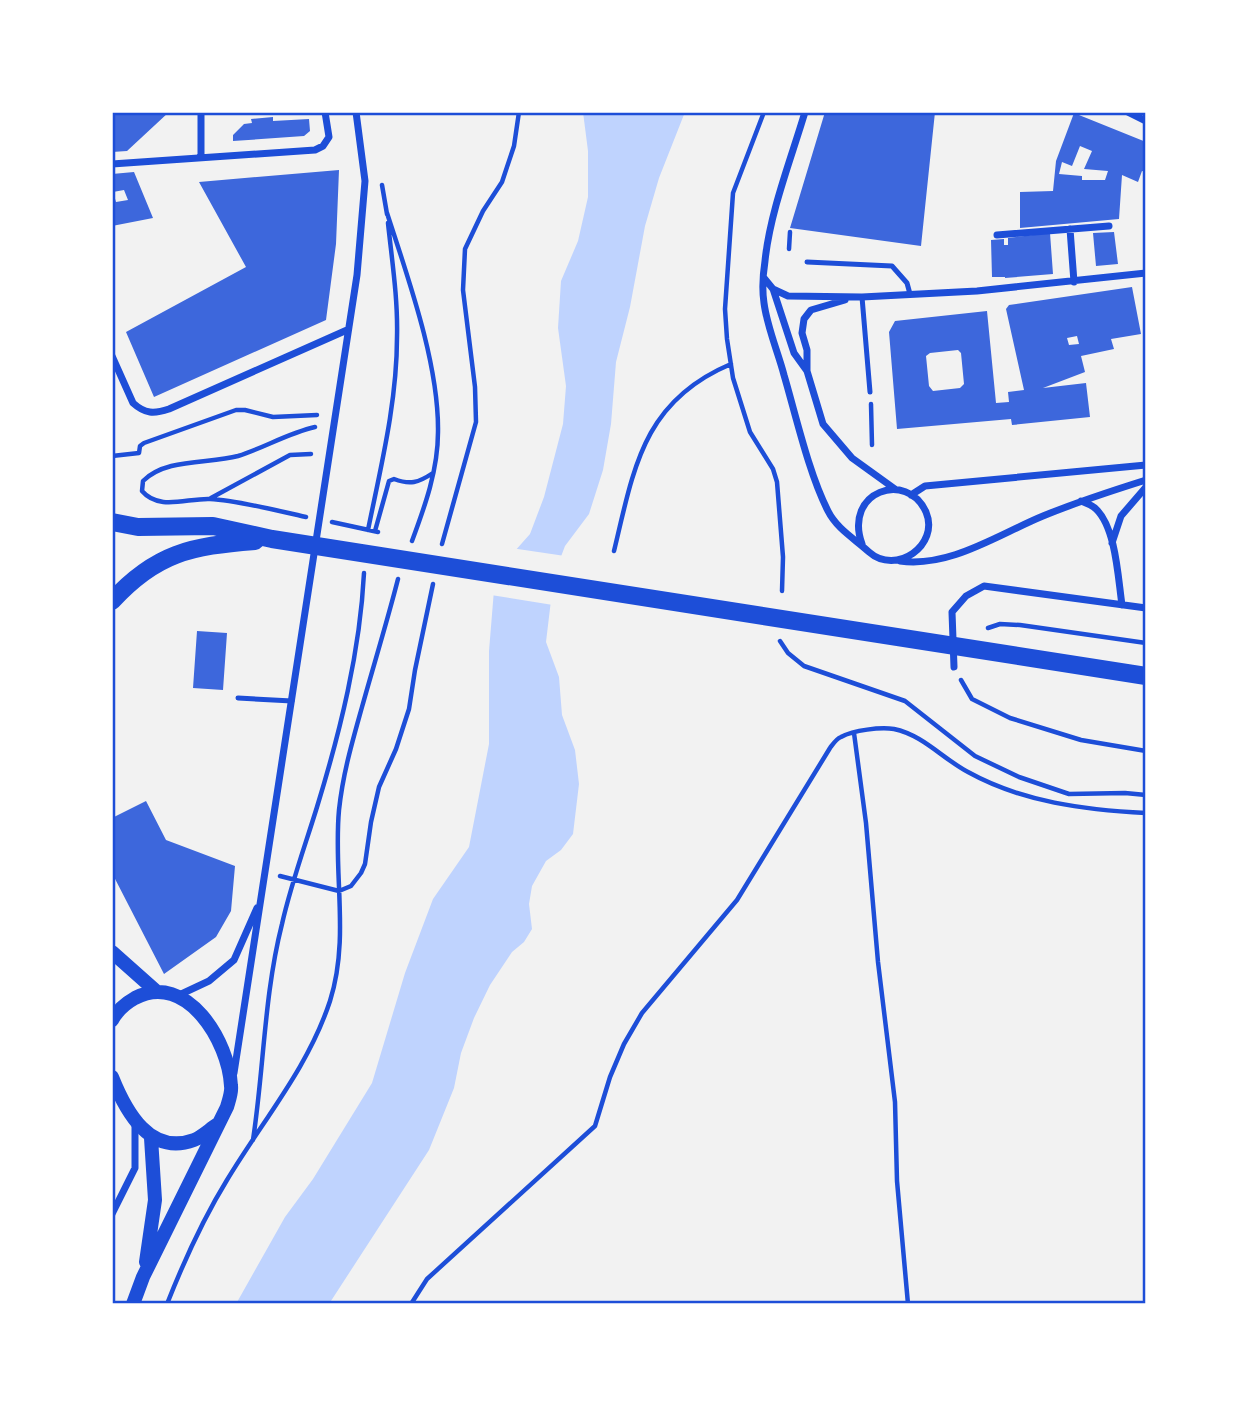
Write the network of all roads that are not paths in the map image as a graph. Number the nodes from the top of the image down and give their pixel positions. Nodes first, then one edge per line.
1 (201, 112) edge
2 (324, 112) edge
3 (805, 112) edge
4 (1128, 112) edge
5 (358, 114) edge
6 (1146, 121) edge
7 (201, 156) junction
8 (112, 164) edge
9 (1109, 226) dead end
10 (1070, 229) junction
11 (996, 235) dead end
12 (807, 262) dead end
13 (1146, 273) edge
14 (764, 277) junction
15 (1074, 282) junction
16 (774, 289) junction
17 (911, 294) junction
18 (859, 297) junction
19 (347, 330) junction
20 (112, 356) edge
21 (807, 371) junction
22 (870, 392) road end
23 (1146, 465) edge
24 (1146, 480) edge
25 (1146, 486) edge
26 (895, 490) junction
27 (911, 495) junction
28 (1081, 501) junction
29 (112, 522) edge
30 (272, 539) junction
31 (1112, 543) junction
32 (862, 544) junction
33 (896, 561) junction
34 (112, 601) edge
35 (1122, 605) junction
36 (1146, 608) edge
37 (954, 667) road end
38 (1146, 676) edge
39 (238, 698) dead end
40 (292, 701) junction
41 (261, 898) junction
42 (112, 952) edge
43 (157, 992) junction
44 (177, 996) junction
45 (112, 1020) edge
46 (112, 1077) edge
47 (232, 1088) junction
48 (135, 1122) junction
49 (218, 1124) junction
50 (151, 1138) junction
51 (112, 1214) edge
52 (144, 1277) junction
53 (133, 1304) edge

1 - 7 street
2 - 7 street
3 - 14 street
4 - 6 street
5 - 19 street
7 - 8 street
9 - 10 street
10 - 11 street
10 - 15 street
12 - 17 lane
13 - 15 street
14 - 16 street
14 - 32 street
15 - 17 street
16 - 18 street
16 - 21 street
17 - 18 street
18 - 21 street
18 - 22 lane
19 - 20 street
19 - 40 street
21 - 26 street
23 - 27 street
24 - 28 street
25 - 31 street
26 - 27 street
26 - 32 street
27 - 33 street
28 - 31 street
28 - 33 street
29 - 30 main road
30 - 34 main road
30 - 38 main road
31 - 35 street
32 - 33 street
35 - 36 street
35 - 37 street
39 - 40 lane
40 - 41 street
41 - 44 street
41 - 47 street
42 - 43 main road
43 - 44 main road
43 - 45 main road
44 - 47 main road
46 - 48 main road
47 - 49 main road
48 - 50 main road
48 - 51 street
49 - 50 main road
49 - 52 main road
50 - 52 main road
52 - 53 main road

